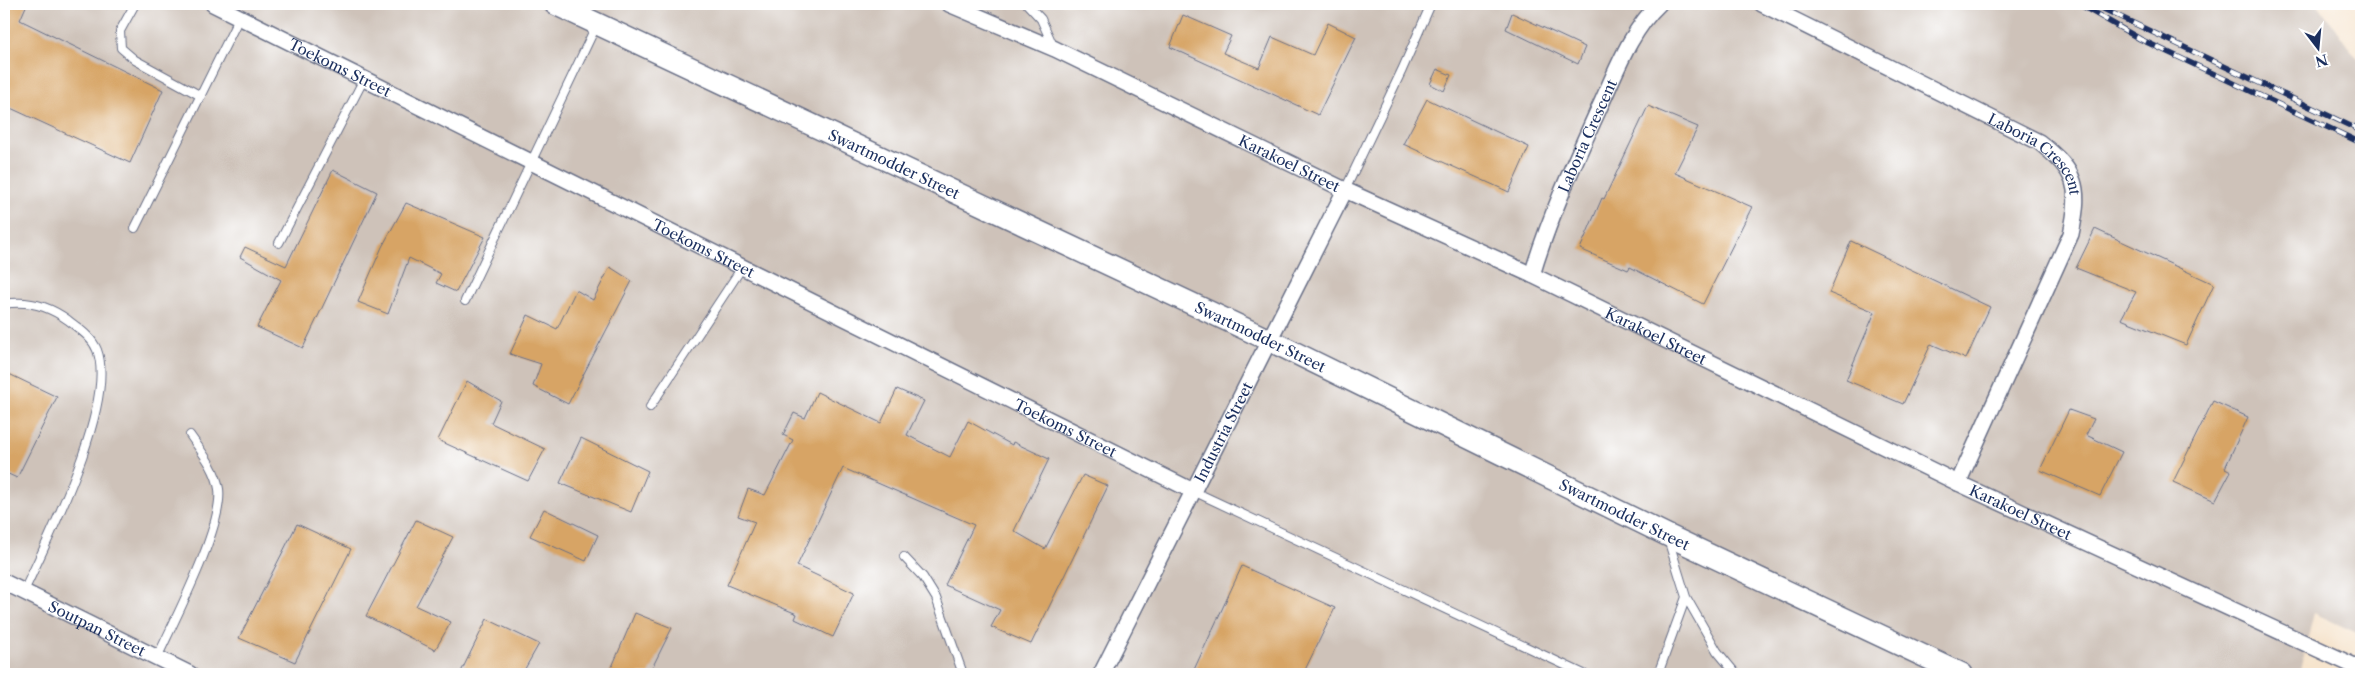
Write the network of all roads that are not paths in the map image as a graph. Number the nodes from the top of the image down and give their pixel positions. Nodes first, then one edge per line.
1 (135, 4) edge
2 (213, 4) edge
3 (555, 4) edge
4 (950, 4) edge
5 (1027, 4) edge
6 (1431, 4) edge
7 (1659, 4) edge
8 (1762, 4) edge
9 (240, 16) junction
10 (597, 24) junction
11 (1055, 49) junction
12 (365, 77) junction
13 (201, 96) junction
14 (533, 162) junction
15 (1345, 190) junction
16 (135, 228) dead end
17 (279, 243) dead end
18 (743, 266) junction
19 (1532, 275) junction
20 (465, 301) dead end
21 (4, 304) edge
22 (1268, 340) junction
23 (650, 407) dead end
24 (190, 435) dead end
25 (1958, 483) junction
26 (1192, 491) junction
27 (1667, 535) junction
28 (904, 557) dead end
29 (4, 582) edge
30 (24, 591) junction
31 (1686, 597) junction
32 (158, 658) junction
33 (2361, 669) edge
34 (190, 674) edge
35 (963, 674) edge
36 (1101, 674) edge
37 (1584, 674) edge
38 (1658, 674) edge
39 (1736, 674) edge
40 (1962, 674) edge

1 - 13 lane
2 - 9 street, Toekoms Street
3 - 10 main road, Swartmodder Street
4 - 11 street, Karakoel Street
5 - 11 lane
6 - 15 lane
7 - 19 street, Laboria Crescent
8 - 25 street, Laboria Crescent
9 - 12 street, Toekoms Street
9 - 13 lane
10 - 14 lane
10 - 22 main road, Swartmodder Street
11 - 15 street, Karakoel Street
12 - 14 street, Toekoms Street
12 - 17 lane
13 - 16 lane
14 - 18 street, Toekoms Street
14 - 20 lane
15 - 19 street, Karakoel Street
15 - 22 street, Industria Street
18 - 23 lane
18 - 26 street, Toekoms Street
19 - 25 street, Karakoel Street
21 - 30 lane
22 - 26 street, Industria Street
22 - 27 main road, Swartmodder Street
24 - 32 lane
25 - 33 street, Karakoel Street
26 - 36 street, Industria Street
26 - 37 lane
27 - 31 lane
27 - 40 main road, Swartmodder Street
28 - 35 lane
29 - 30 street, Soutpan Street
30 - 32 street, Soutpan Street
31 - 38 lane
31 - 39 lane
32 - 34 street, Soutpan Street

